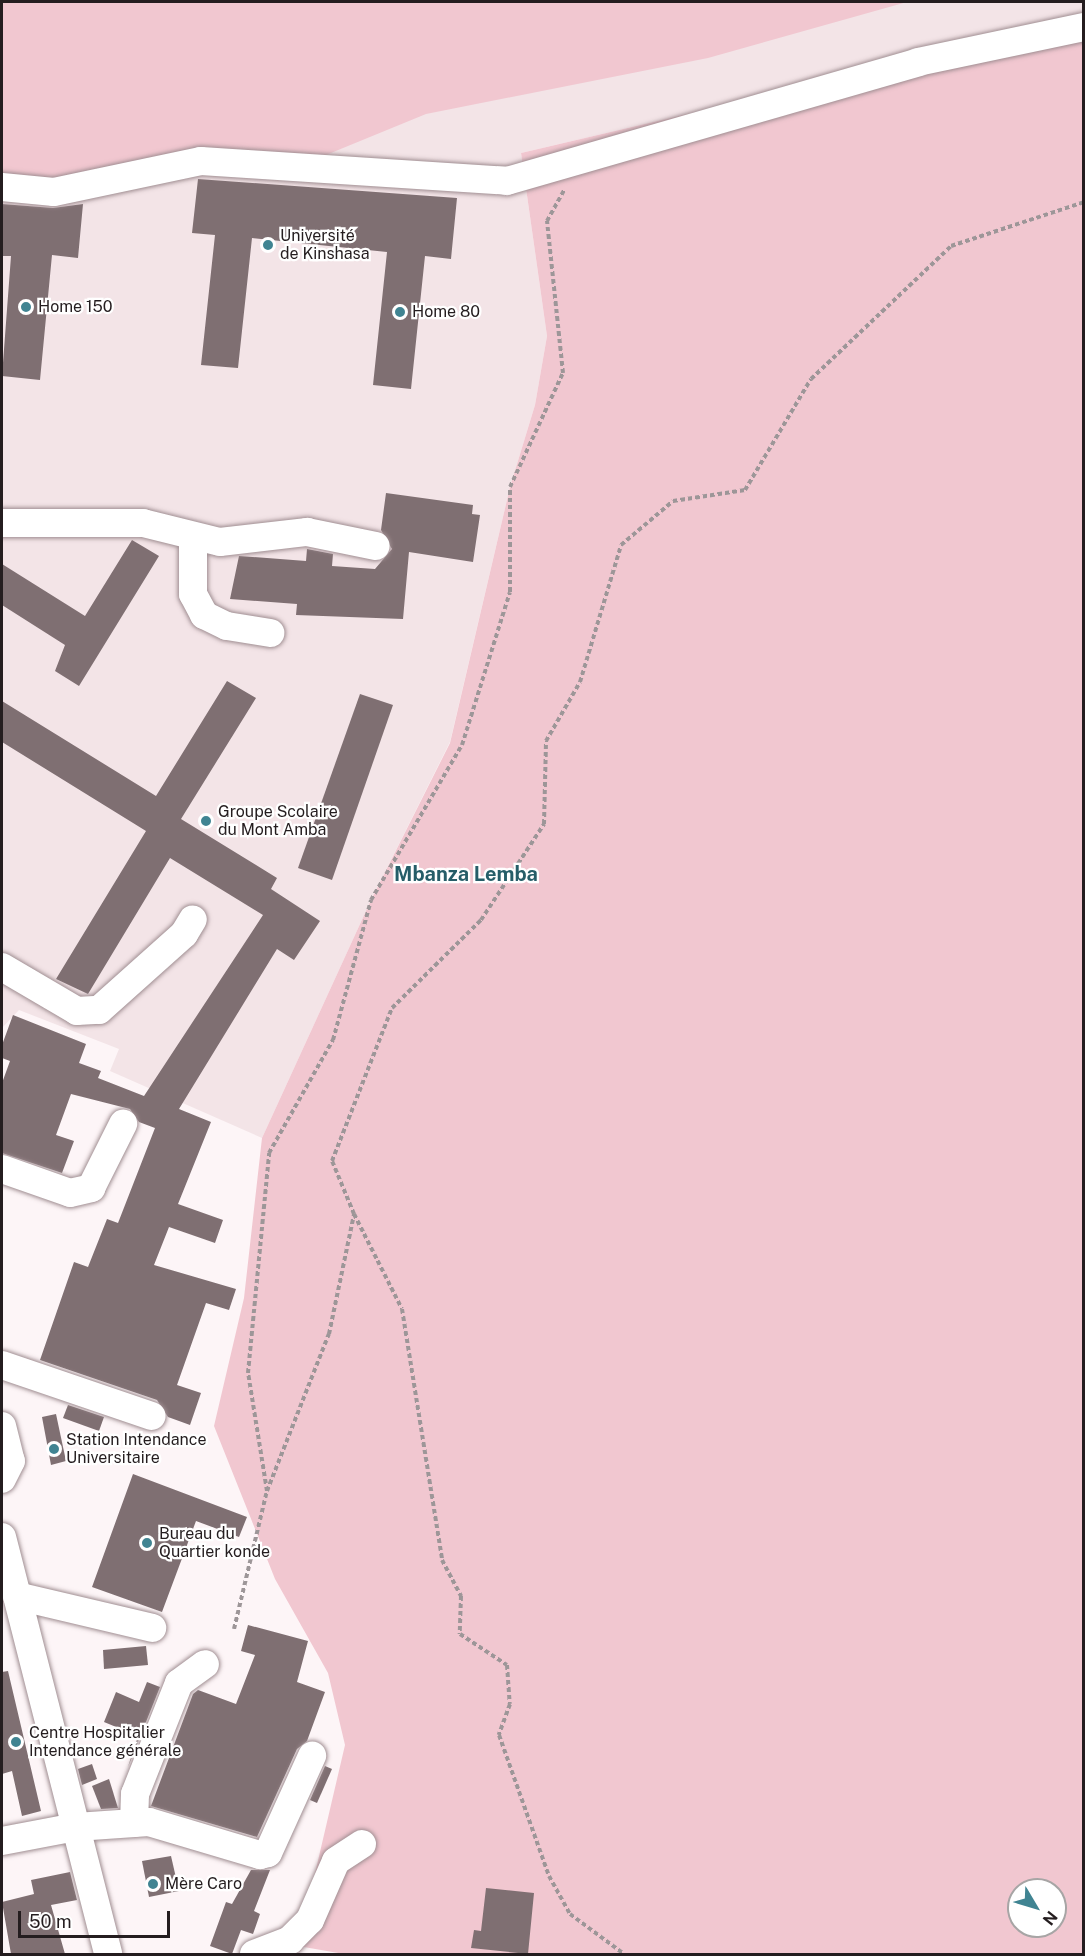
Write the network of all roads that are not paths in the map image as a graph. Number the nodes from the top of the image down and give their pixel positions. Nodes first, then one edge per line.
1 (1083, 27) edge
2 (2, 187) edge
3 (2, 523) edge
4 (193, 539) junction
5 (376, 546) dead end
6 (270, 633) dead end
7 (193, 919) dead end
8 (2, 967) edge
9 (123, 1124) dead end
10 (2, 1169) edge
11 (2, 1365) edge
12 (152, 1416) dead end
13 (2, 1426) edge
14 (2, 1479) edge
15 (2, 1537) edge
16 (10, 1579) edge
17 (152, 1628) dead end
18 (205, 1664) dead end
19 (312, 1756) dead end
20 (134, 1823) junction
21 (76, 1827) junction
22 (2, 1841) edge
23 (362, 1844) dead end
24 (108, 1954) edge
25 (254, 1954) edge

1 - 2 street
3 - 4 street
4 - 5 street
4 - 6 street
7 - 8 street
9 - 10 street
11 - 12 street
13 - 14 street
15 - 16 street
16 - 17 street
16 - 21 street
18 - 20 street
19 - 20 street
20 - 21 street
21 - 22 street
21 - 24 street
23 - 25 street

